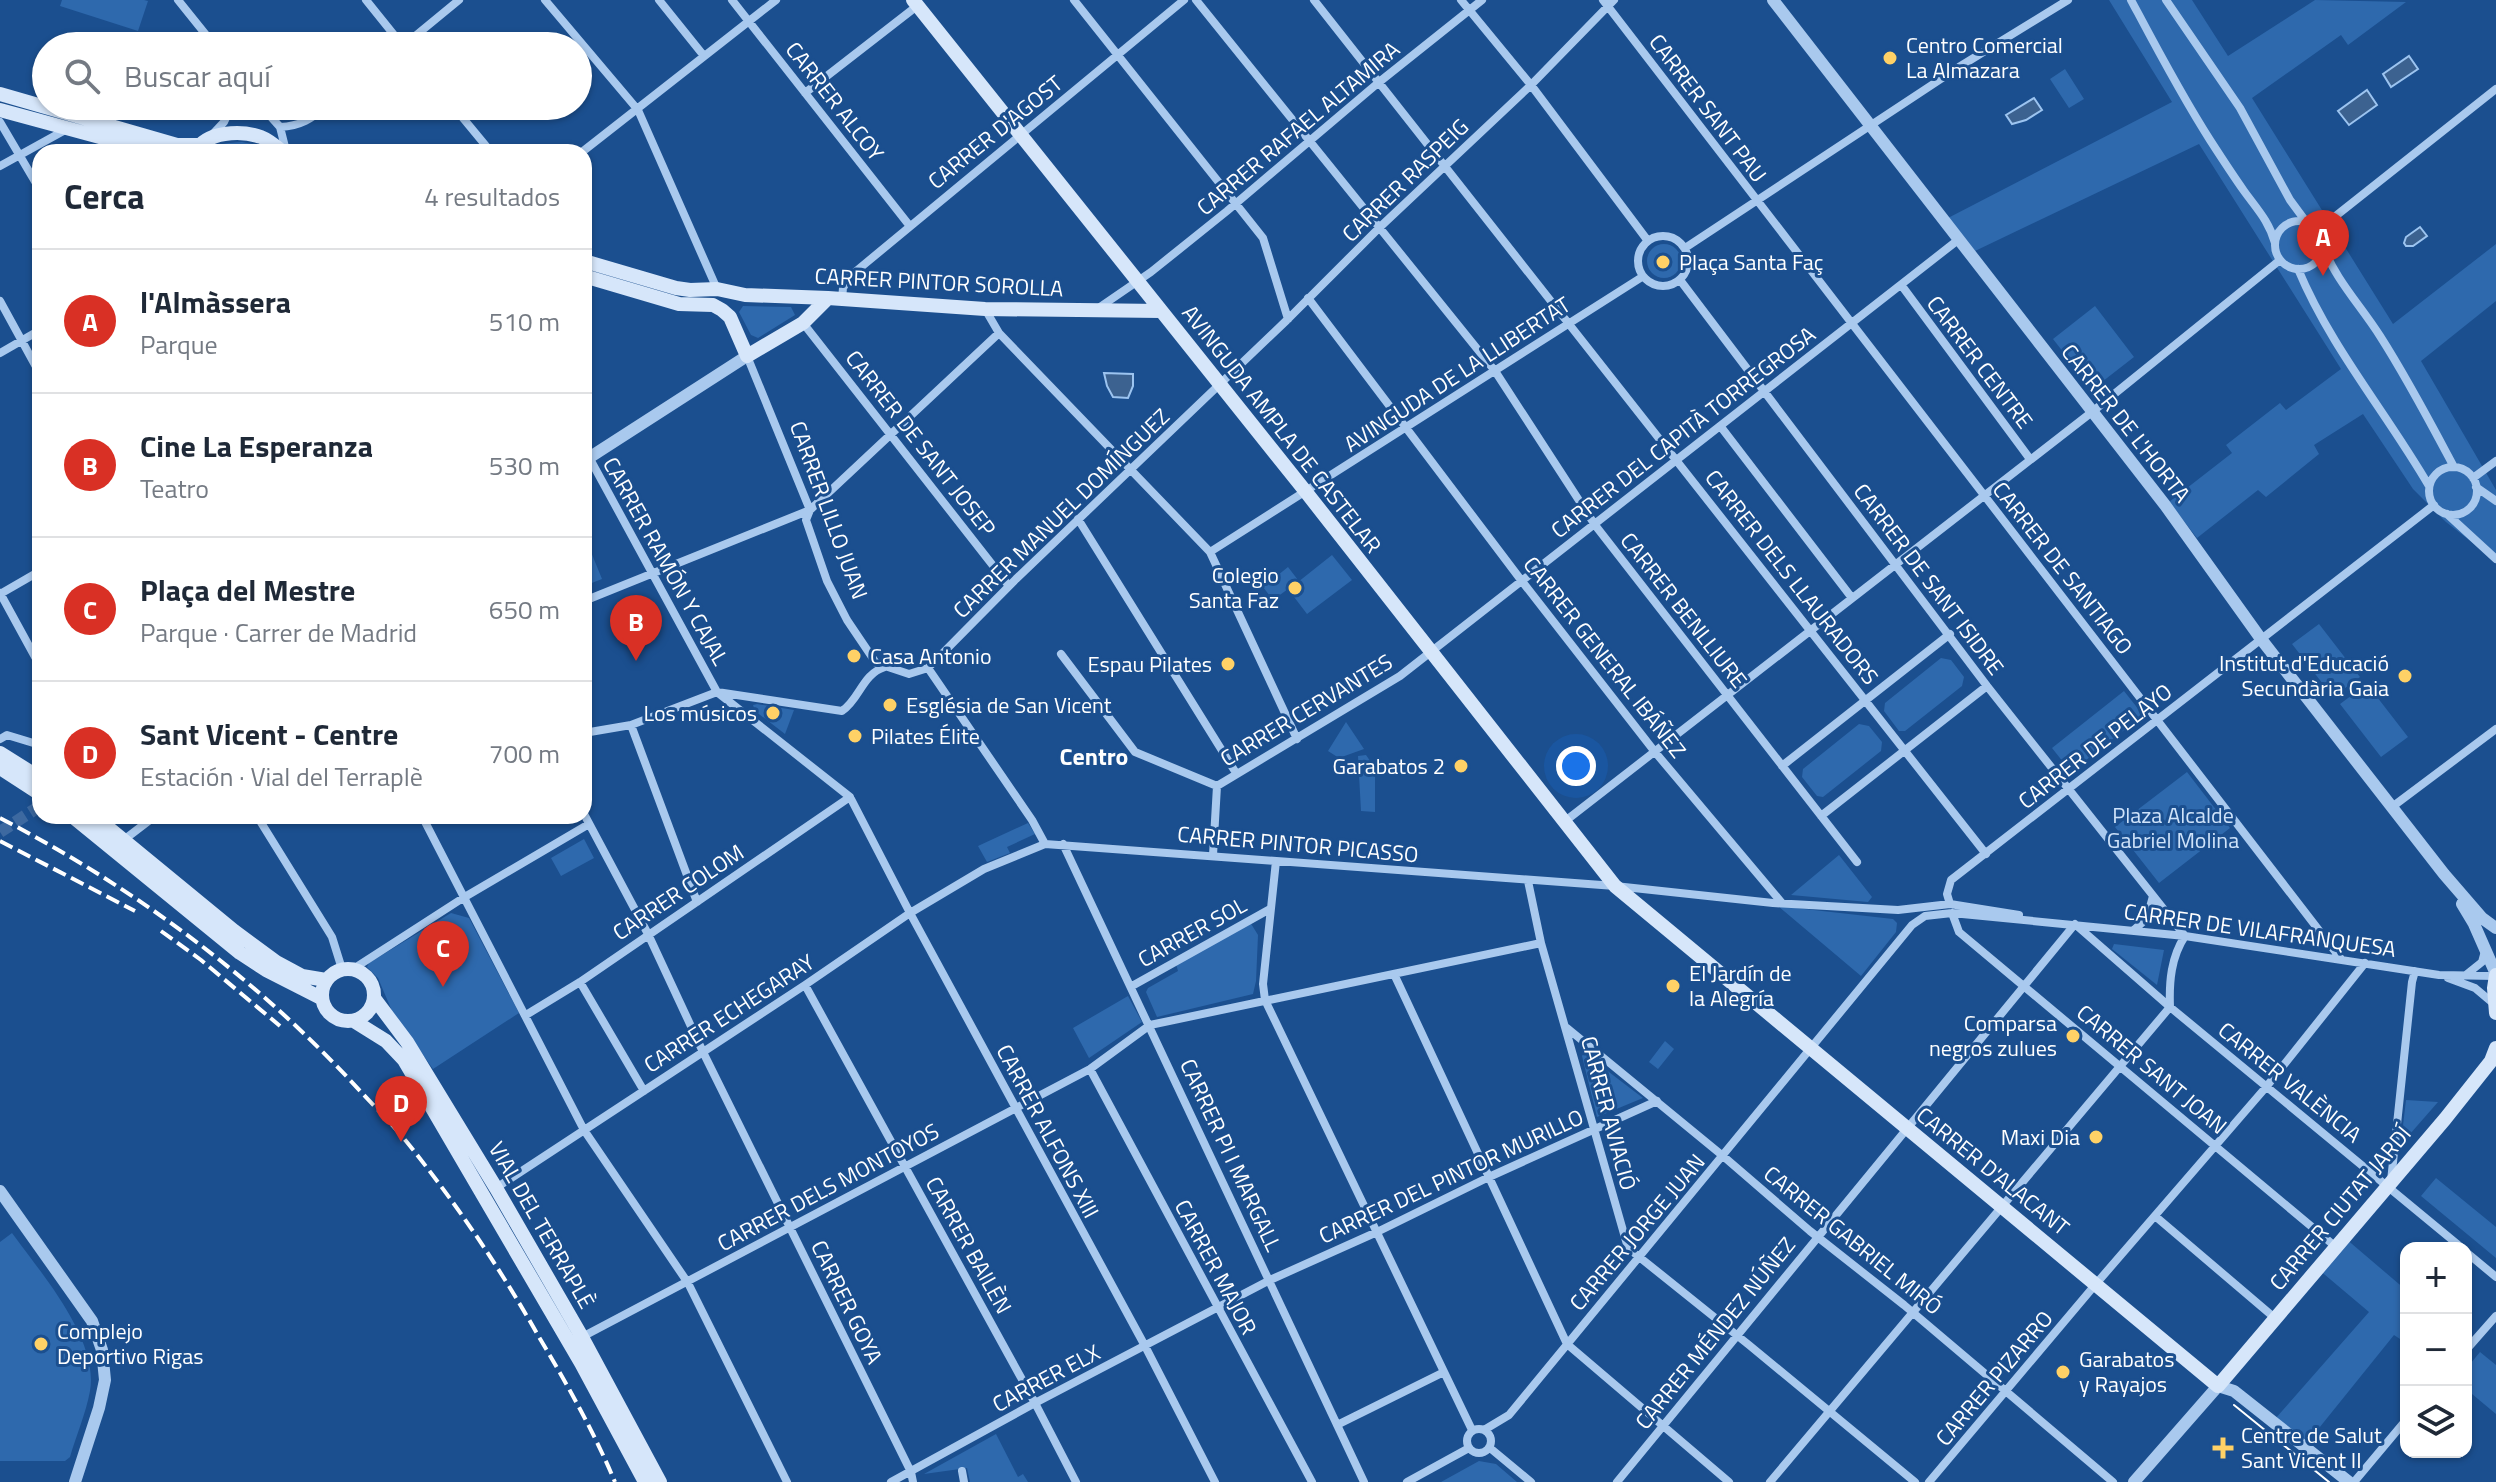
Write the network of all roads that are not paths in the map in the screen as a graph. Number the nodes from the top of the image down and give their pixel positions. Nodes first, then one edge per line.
1 (178, 0) edge
2 (366, 0) edge
3 (459, 0) edge
4 (545, 0) edge
5 (659, 0) edge
6 (732, 0) edge
7 (776, 0) edge
8 (1074, 0) edge
9 (1184, 0) edge
10 (1196, 0) edge
11 (1314, 0) edge
12 (1461, 0) edge
13 (1482, 0) edge
14 (1773, 0) edge
15 (2068, 0) edge
16 (2131, 0) edge
17 (2166, 0) edge
18 (1608, 2) edge
19 (915, 3) edge
20 (1469, 10) junction
21 (749, 21) junction
22 (204, 32) edge
23 (392, 32) edge
24 (420, 32) edge
25 (572, 32) edge
26 (1118, 55) junction
27 (592, 56) edge
28 (704, 56) junction
29 (1378, 83) junction
30 (1531, 85) junction
31 (2496, 89) edge
32 (805, 93) junction
33 (0, 94) edge
34 (32, 103) edge
35 (0, 110) edge
36 (638, 110) junction
37 (32, 119) edge
38 (35, 120) edge
39 (90, 120) edge
40 (225, 120) edge
41 (274, 120) edge
42 (310, 120) edge
43 (465, 120) edge
44 (0, 122) edge
45 (1871, 126) junction
46 (280, 127) junction
47 (67, 129) junction
48 (1021, 134) junction
49 (1310, 140) junction
50 (40, 144) edge
51 (124, 144) edge
52 (174, 144) edge
53 (202, 144) edge
54 (203, 144) edge
55 (274, 144) edge
56 (283, 144) edge
57 (484, 144) edge
58 (592, 144) edge
59 (32, 148) edge
60 (18, 156) junction
61 (0, 166) edge
62 (1444, 166) junction
63 (32, 178) edge
64 (1755, 200) junction
65 (1236, 203) junction
66 (2307, 223) junction
67 (909, 225) junction
68 (1379, 228) junction
69 (2318, 230) junction
70 (1958, 240) junction
71 (1648, 241) junction
72 (2275, 243) junction
73 (2323, 246) junction
74 (1685, 248) junction
75 (2280, 260) junction
76 (592, 263) edge
77 (2298, 269) junction
78 (1642, 277) junction
79 (592, 278) edge
80 (1680, 280) junction
81 (1136, 281) junction
82 (1902, 286) junction
83 (717, 289) junction
84 (745, 295) junction
85 (797, 298) junction
86 (835, 298) junction
87 (1308, 298) junction
88 (0, 301) edge
89 (985, 309) junction
90 (1161, 311) junction
91 (1090, 312) junction
92 (730, 317) junction
93 (1288, 319) junction
94 (803, 323) junction
95 (1570, 323) junction
96 (1853, 324) junction
97 (999, 333) junction
98 (32, 335) edge
99 (22, 341) junction
100 (0, 353) edge
101 (747, 356) junction
102 (32, 359) edge
103 (1495, 371) junction
104 (1220, 384) junction
105 (1764, 392) junction
106 (2092, 412) junction
107 (1721, 427) junction
108 (1407, 428) junction
109 (891, 434) junction
110 (592, 452) edge
111 (2030, 459) junction
112 (1677, 461) junction
113 (2496, 461) edge
114 (592, 467) edge
115 (2454, 467) junction
116 (1131, 468) junction
117 (2475, 482) junction
118 (2429, 486) junction
119 (1306, 492) junction
120 (1984, 495) junction
121 (2496, 501) edge
122 (2434, 505) junction
123 (810, 510) junction
124 (2447, 514) junction
125 (1078, 519) junction
126 (1595, 525) junction
127 (1210, 552) junction
128 (2496, 559) edge
129 (1896, 563) junction
130 (652, 573) junction
131 (32, 576) edge
132 (1521, 580) junction
133 (1009, 586) junction
134 (0, 594) edge
135 (592, 598) edge
136 (1852, 598) junction
137 (1810, 630) junction
138 (1950, 634) junction
139 (2261, 639) junction
140 (32, 652) edge
141 (1431, 653) junction
142 (1061, 654) dead end
143 (886, 667) junction
144 (928, 668) junction
145 (1987, 686) junction
146 (717, 692) junction
147 (1726, 695) junction
148 (1866, 701) junction
149 (2157, 720) junction
150 (631, 725) junction
151 (2496, 729) edge
152 (592, 732) edge
153 (0, 739) edge
154 (1297, 739) junction
155 (32, 743) edge
156 (1904, 750) junction
157 (1655, 752) junction
158 (0, 753) edge
159 (1782, 766) junction
160 (0, 768) edge
161 (1236, 773) junction
162 (32, 782) edge
163 (32, 784) edge
164 (1217, 786) junction
165 (2069, 789) junction
166 (850, 797) junction
167 (2392, 807) junction
168 (1821, 816) junction
169 (1564, 822) junction
170 (82, 824) edge
171 (105, 824) edge
172 (145, 824) edge
173 (262, 824) edge
174 (426, 824) edge
175 (589, 824) joint
176 (125, 839) junction
177 (1045, 844) junction
178 (1063, 844) junction
179 (1986, 854) junction
180 (1213, 855) junction
181 (1276, 861) junction
182 (1857, 862) dead end
183 (984, 869) joint
184 (2444, 874) junction
185 (1528, 881) junction
186 (1615, 886) junction
187 (2153, 896) junction
188 (463, 898) junction
189 (697, 902) junction
190 (1782, 903) junction
191 (1270, 909) junction
192 (1951, 909) junction
193 (910, 913) junction
194 (2075, 924) junction
195 (2496, 928) edge
196 (2134, 930) junction
197 (648, 934) junction
198 (2185, 936) junction
199 (1541, 943) junction
200 (2485, 951) junction
201 (2341, 959) junction
202 (2365, 963) junction
203 (347, 969) junction
204 (2415, 971) junction
205 (1394, 974) junction
206 (2439, 975) junction
207 (2466, 975) junction
208 (2496, 975) edge
209 (326, 980) junction
210 (580, 982) junction
211 (805, 985) junction
212 (2023, 985) junction
213 (1132, 986) junction
214 (321, 998) junction
215 (374, 998) junction
216 (1265, 1000) junction
217 (2170, 1007) junction
218 (2495, 1009) edge
219 (526, 1015) junction
220 (354, 1021) junction
221 (1150, 1025) junction
222 (1567, 1028) junction
223 (1810, 1050) junction
224 (703, 1052) junction
225 (2495, 1054) edge
226 (2119, 1065) junction
227 (1090, 1069) junction
228 (2267, 1086) junction
229 (644, 1091) junction
230 (1657, 1101) junction
231 (1015, 1108) junction
232 (1593, 1129) junction
233 (1905, 1129) junction
234 (584, 1130) junction
235 (2215, 1146) junction
236 (1723, 1156) junction
237 (905, 1166) junction
238 (1489, 1177) junction
239 (2389, 1184) junction
240 (496, 1188) junction
241 (0, 1191) edge
242 (2002, 1207) junction
243 (2155, 1216) junction
244 (790, 1228) junction
245 (1377, 1232) junction
246 (1816, 1236) junction
247 (2455, 1242) edge
248 (2336, 1247) junction
249 (1637, 1257) junction
250 (2472, 1257) edge
251 (2496, 1277) edge
252 (1270, 1280) junction
253 (688, 1283) junction
254 (2095, 1285) junction
255 (1218, 1308) junction
256 (1912, 1312) junction
257 (2496, 1316) edge
258 (2276, 1319) junction
259 (1737, 1335) junction
260 (582, 1337) junction
261 (2472, 1343) edge
262 (1567, 1344) junction
263 (1145, 1346) junction
264 (1444, 1372) junction
265 (2218, 1386) junction
266 (2006, 1391) junction
267 (1035, 1403) junction
268 (1829, 1411) junction
269 (1337, 1425) junction
270 (1664, 1425) junction
271 (2400, 1427) edge
272 (1472, 1430) junction
273 (1484, 1430) junction
274 (1469, 1448) junction
275 (1490, 1448) junction
276 (962, 1471) dead end
277 (912, 1477) edge
278 (75, 1482) edge
279 (645, 1482) edge
280 (660, 1482) edge
281 (787, 1482) edge
282 (891, 1482) edge
283 (964, 1482) edge
284 (1076, 1482) edge
285 (1215, 1482) edge
286 (1312, 1482) edge
287 (1364, 1482) edge
288 (1407, 1482) edge
289 (1531, 1482) edge
290 (1617, 1482) edge
291 (1729, 1482) edge
292 (1770, 1482) edge
293 (1915, 1482) edge
294 (1929, 1482) edge
295 (2113, 1482) edge
296 (2134, 1482) edge
297 (2351, 1482) edge

1 - 22 street
2 - 23 street
3 - 24 street
4 - 25 street
5 - 28 street
6 - 21 street, CARRER ALCOY
7 - 21 street
8 - 26 street
9 - 26 street, CARRER D'AGOST
10 - 49 street, CARRER BENLLIURE
11 - 29 street, CARRER DELS LLAURADORS
12 - 20 street
13 - 20 street, CARRER RAFAEL ALTAMIRA
14 - 45 street, CARRER DE L'HORTA
15 - 45 street
16 - 72 street
17 - 66 street
18 - 30 street, CARRER RASPEIG
18 - 64 street, CARRER SANT PAU
19 - 32 street
19 - 48 main road, AVINGUDA AMPLA DE CASTELAR
20 - 29 street, CARRER RAFAEL ALTAMIRA
20 - 30 street
21 - 28 street
21 - 32 street, CARRER ALCOY
26 - 48 street, CARRER D'AGOST
26 - 65 street
27 - 36 street
28 - 36 street
29 - 49 street, CARRER RAFAEL ALTAMIRA
29 - 62 street, CARRER DELS LLAURADORS
30 - 62 street, CARRER RASPEIG
30 - 71 street
31 - 69 street
32 - 67 street, CARRER ALCOY
33 - 34 main road
35 - 37 main road
36 - 58 street
36 - 83 street
38 - 47 main road
39 - 52 main road
40 - 53 street
41 - 46 street
42 - 46 street
43 - 57 street
44 - 60 street
45 - 64 street
45 - 70 street, CARRER DE L'HORTA
46 - 56 street
47 - 50 street
47 - 51 main road
48 - 67 street, CARRER D'AGOST
48 - 81 main road, AVINGUDA AMPLA DE CASTELAR
49 - 65 street, CARRER RAFAEL ALTAMIRA
49 - 68 street, CARRER BENLLIURE
54 - 55 main road
59 - 60 street
60 - 61 street
60 - 63 street
62 - 68 street, CARRER RASPEIG
62 - 95 street, CARRER DELS LLAURADORS
64 - 74 street
64 - 96 street, CARRER DE SANTIAGO
65 - 81 street, CARRER RAFAEL ALTAMIRA
65 - 93 street
66 - 69 street
66 - 72 street
67 - 86 street, CARRER D'AGOST
68 - 87 street, CARRER RASPEIG
68 - 103 street, CARRER BENLLIURE
69 - 73 street
70 - 82 street, CARRER DEL CAPITÀ TORREGROSA
70 - 106 street, CARRER DE L'HORTA
71 - 74 street
71 - 78 street
72 - 75 street
73 - 77 street
73 - 115 street
74 - 80 street
75 - 77 street
75 - 106 street
76 - 83 main road, CARRER PINTOR SOROLLA
77 - 118 street
78 - 80 street
78 - 95 street, AVINGUDA DE LA LLIBERTAT
79 - 92 main road
80 - 105 street, CARRER DE SANT ISIDRE
81 - 90 main road, AVINGUDA AMPLA DE CASTELAR
81 - 91 street, CARRER RAFAEL ALTAMIRA
82 - 96 street, CARRER DEL CAPITÀ TORREGROSA
82 - 111 street, CARRER CENTRE
83 - 84 main road, CARRER PINTOR SOROLLA
84 - 85 main road, CARRER PINTOR SOROLLA
84 - 92 main road
85 - 86 main road, CARRER PINTOR SOROLLA
85 - 94 main road
86 - 89 main road, CARRER PINTOR SOROLLA
86 - 94 main road
87 - 93 street, CARRER RASPEIG
87 - 108 street, CARRER GENERAL IBÁÑEZ
88 - 99 street
89 - 91 main road, CARRER PINTOR SOROLLA
89 - 97 street
90 - 91 main road, CARRER PINTOR SOROLLA
90 - 104 main road, AVINGUDA AMPLA DE CASTELAR
92 - 101 main road, CARRER LILLO JUAN
93 - 104 street, CARRER RASPEIG
94 - 101 main road
94 - 109 street, CARRER DE SANT JOSEP
95 - 103 street, AVINGUDA DE LA LLIBERTAT
95 - 112 street, CARRER DELS LLAURADORS
96 - 105 street, CARRER DEL CAPITÀ TORREGROSA
96 - 120 street, CARRER DE SANTIAGO
97 - 109 street
97 - 116 street
98 - 99 street
99 - 100 street
99 - 102 street
101 - 110 street
101 - 123 street, CARRER LILLO JUAN
103 - 108 street, AVINGUDA DE LA LLIBERTAT
103 - 126 street, CARRER BENLLIURE
104 - 116 street, CARRER MANUEL DOMÍNGUEZ
104 - 119 main road, AVINGUDA AMPLA DE CASTELAR
105 - 107 street, CARRER DEL CAPITÀ TORREGROSA
105 - 129 street, CARRER DE SANT ISIDRE
106 - 111 street
106 - 139 street, CARRER DE L'HORTA
107 - 112 street, CARRER DEL CAPITÀ TORREGROSA
107 - 136 street
108 - 119 street, AVINGUDA DE LA LLIBERTAT
108 - 132 street, CARRER GENERAL IBÁÑEZ
109 - 123 street
109 - 133 street, CARRER DE SANT JOSEP
111 - 120 street
112 - 126 street, CARRER DEL CAPITÀ TORREGROSA
112 - 137 street, CARRER DELS LLAURADORS
113 - 117 street
114 - 130 street, CARRER RAMÓN Y CAJAL
115 - 117 street
115 - 118 street
116 - 125 street, CARRER MANUEL DOMÍNGUEZ
116 - 127 street
117 - 121 street
117 - 124 street
118 - 122 street
119 - 127 street, AVINGUDA DE LA LLIBERTAT
119 - 141 main road, AVINGUDA AMPLA DE CASTELAR
120 - 129 street
120 - 149 street, CARRER DE SANTIAGO
122 - 124 street
122 - 139 street, CARRER DE PELAYO
123 - 130 street
123 - 143 street, CARRER LILLO JUAN
124 - 128 street
125 - 133 street, CARRER MANUEL DOMÍNGUEZ
125 - 161 street
126 - 132 street, CARRER DEL CAPITÀ TORREGROSA
126 - 147 street, CARRER BENLLIURE
127 - 154 street
129 - 136 street
129 - 138 street, CARRER DE SANT ISIDRE
130 - 135 street
130 - 146 street, CARRER RAMÓN Y CAJAL
131 - 134 street
132 - 141 street, CARRER DEL CAPITÀ TORREGROSA
132 - 157 street, CARRER GENERAL IBÁÑEZ
133 - 144 street, CARRER MANUEL DOMÍNGUEZ
134 - 140 street
136 - 137 street
137 - 147 street
137 - 148 street, CARRER DELS LLAURADORS
138 - 145 street, CARRER DE SANT ISIDRE
138 - 148 street
139 - 149 street, CARRER DE PELAYO
139 - 167 street, CARRER DE L'HORTA
141 - 154 street, CARRER CERVANTES
141 - 169 main road, AVINGUDA AMPLA DE CASTELAR
142 - 164 street
143 - 144 street
143 - 146 street
144 - 177 street
145 - 156 street
145 - 165 street, CARRER DE SANT ISIDRE
146 - 150 street
146 - 166 street
147 - 157 street
147 - 159 street, CARRER BENLLIURE
148 - 156 street, CARRER DELS LLAURADORS
148 - 159 street
149 - 165 street, CARRER DE PELAYO
149 - 201 street, CARRER DE SANTIAGO
150 - 152 street
150 - 189 street
151 - 167 street
153 - 155 street
154 - 161 street, CARRER CERVANTES
156 - 168 street
156 - 179 street, CARRER DELS LLAURADORS
157 - 169 street
157 - 190 street, CARRER GENERAL IBÁÑEZ
158 - 162 main road
159 - 168 street, CARRER BENLLIURE
160 - 163 main road
161 - 164 street, CARRER CERVANTES
164 - 180 street, CARRER CERVANTES
165 - 179 street, CARRER DE PELAYO
165 - 187 street, CARRER DE SANT ISIDRE
166 - 189 street, CARRER COLOM
166 - 193 street, CARRER ALFONS XIII
167 - 184 street, CARRER DE L'HORTA
168 - 182 street, CARRER BENLLIURE
169 - 186 main road, AVINGUDA AMPLA DE CASTELAR
170 - 214 main road
171 - 176 main road
172 - 176 street
173 - 203 street
174 - 188 street
175 - 188 street
175 - 197 street, CARRER GOYA
176 - 209 main road
177 - 178 street, CARRER PINTOR PICASSO
177 - 183 street, CARRER PINTOR PICASSO
178 - 180 street, CARRER PINTOR PICASSO
178 - 213 street, CARRER PI I MARGALL
179 - 192 street, CARRER DE PELAYO
180 - 181 street, CARRER PINTOR PICASSO
181 - 185 street, CARRER PINTOR PICASSO
181 - 191 street
183 - 193 street, CARRER ECHEGARAY
184 - 195 street, CARRER DE L'HORTA
184 - 200 street, CARRER DE L'HORTA
185 - 186 street, CARRER PINTOR PICASSO
185 - 199 street, CARRER AVIACIÓ
186 - 190 street, CARRER DE VILAFRANQUESA
186 - 223 main road, CARRER D'ALACANT
187 - 196 street
187 - 198 street, CARRER DE SANT ISIDRE
188 - 203 street
188 - 219 street
189 - 197 street, CARRER COLOM
190 - 192 street, CARRER DE VILAFRANQUESA
191 - 213 street, CARRER SOL
191 - 216 street
192 - 194 street, CARRER DE VILAFRANQUESA
192 - 212 street, CARRER SANT JOAN
192 - 223 street, CARRER JORGE JUAN
193 - 211 street, CARRER ECHEGARAY
193 - 231 street, CARRER ALFONS XIII
194 - 196 street, CARRER DE VILAFRANQUESA
194 - 212 street, CARRER MÉNDEZ NÚÑEZ
194 - 217 street, CARRER VALÈNCIA
196 - 198 street, CARRER DE VILAFRANQUESA
197 - 210 street, CARRER COLOM
197 - 224 street, CARRER GOYA
198 - 201 street, CARRER DE VILAFRANQUESA
198 - 217 street
199 - 205 street
199 - 222 street, CARRER AVIACIÓ
200 - 207 street
200 - 208 street, CARRER DE L'HORTA
201 - 202 street, CARRER DE VILAFRANQUESA
202 - 204 street, CARRER DE VILAFRANQUESA
202 - 228 street, CARRER PIZARRO
203 - 209 main road
203 - 215 main road
204 - 206 street, CARRER DE VILAFRANQUESA
204 - 239 street
205 - 216 street
205 - 238 street
206 - 207 street, CARRER DE VILAFRANQUESA
206 - 218 street, CARRER DE VILAFRANQUESA
207 - 208 street, CARRER DE VILAFRANQUESA
208 - 218 main road
209 - 214 main road
210 - 219 street, CARRER COLOM
210 - 229 street
211 - 224 street, CARRER ECHEGARAY
211 - 237 street, CARRER BAILÈN
212 - 226 street, CARRER SANT JOAN
212 - 233 street, CARRER MÉNDEZ NÚÑEZ
213 - 221 street, CARRER PI I MARGALL
214 - 220 main road
215 - 220 main road
215 - 240 main road, VIAL DEL TERRAPLÈ
216 - 221 street
216 - 245 street
217 - 226 street
217 - 228 street, CARRER VALÈNCIA
219 - 234 street
220 - 279 main road, VIAL DEL TERRAPLÈ
221 - 227 street, CARRER DELS MONTOYOS
221 - 252 street, CARRER PI I MARGALL
222 - 230 street, CARRER GABRIEL MIRÓ
222 - 232 street, CARRER AVIACIÓ
223 - 233 main road, CARRER D'ALACANT
223 - 236 street, CARRER JORGE JUAN
224 - 229 street, CARRER ECHEGARAY
224 - 244 street, CARRER GOYA
225 - 239 main road, CARRER CIUTAT JARDÍ
226 - 235 street, CARRER SANT JOAN
226 - 242 street
227 - 231 street, CARRER DELS MONTOYOS
227 - 255 street, CARRER MAJOR
228 - 235 street, CARRER PIZARRO
228 - 239 street, CARRER VALÈNCIA
229 - 234 street, CARRER ECHEGARAY
230 - 232 street, CARRER DEL PINTOR MURILLO
230 - 236 street, CARRER GABRIEL MIRÓ
231 - 237 street, CARRER DELS MONTOYOS
231 - 263 street, CARRER ALFONS XIII
232 - 238 street, CARRER DEL PINTOR MURILLO
232 - 249 street, CARRER AVIACIÓ
233 - 242 main road, CARRER D'ALACANT
233 - 246 street, CARRER MÉNDEZ NÚÑEZ
234 - 240 street, CARRER ECHEGARAY
234 - 253 street
235 - 243 street, CARRER PIZARRO
235 - 248 street, CARRER SANT JOAN
236 - 246 street, CARRER GABRIEL MIRÓ
236 - 249 street, CARRER JORGE JUAN
237 - 244 street, CARRER DELS MONTOYOS
237 - 267 street, CARRER BAILÈN
238 - 245 street, CARRER DEL PINTOR MURILLO
238 - 262 street
239 - 247 street, CARRER VALÈNCIA
239 - 248 main road, CARRER CIUTAT JARDÍ
240 - 260 main road, VIAL DEL TERRAPLÈ
241 - 278 street
242 - 254 main road, CARRER D'ALACANT
242 - 256 street
243 - 254 street, CARRER PIZARRO
243 - 258 street
244 - 253 street, CARRER DELS MONTOYOS
244 - 277 street, CARRER GOYA
245 - 252 street, CARRER DEL PINTOR MURILLO
245 - 264 street
246 - 256 street, CARRER GABRIEL MIRÓ
246 - 259 street, CARRER MÉNDEZ NÚÑEZ
248 - 258 main road, CARRER CIUTAT JARDÍ
249 - 259 street
249 - 262 street, CARRER JORGE JUAN
250 - 251 street, CARRER VALÈNCIA
252 - 255 street, CARRER DEL PINTOR MURILLO
252 - 269 street, CARRER PI I MARGALL
253 - 260 street, CARRER DELS MONTOYOS
253 - 281 street
254 - 265 main road, CARRER D'ALACANT
254 - 266 street, CARRER PIZARRO
255 - 263 street, CARRER ELX
255 - 286 street, CARRER MAJOR
256 - 266 street, CARRER GABRIEL MIRÓ
256 - 268 street
257 - 261 street
258 - 265 main road, CARRER CIUTAT JARDÍ
259 - 268 street
259 - 270 street, CARRER MÉNDEZ NÚÑEZ
260 - 280 main road, VIAL DEL TERRAPLÈ
262 - 270 street
262 - 273 street, CARRER JORGE JUAN
263 - 267 street, CARRER ELX
263 - 285 street, CARRER ALFONS XIII
264 - 269 street
264 - 272 street
265 - 296 street
265 - 297 street, CARRER D'ALACANT
266 - 294 street, CARRER PIZARRO
266 - 295 street, CARRER GABRIEL MIRÓ
267 - 277 street, CARRER ELX
267 - 284 street, CARRER BAILÈN
268 - 292 street
268 - 293 street
269 - 287 street, CARRER PI I MARGALL
270 - 290 street, CARRER MÉNDEZ NÚÑEZ
270 - 291 street
271 - 297 street
272 - 273 street
272 - 274 street
273 - 275 street
274 - 275 street
274 - 288 street
275 - 289 street
276 - 283 street
277 - 282 street, CARRER ELX

